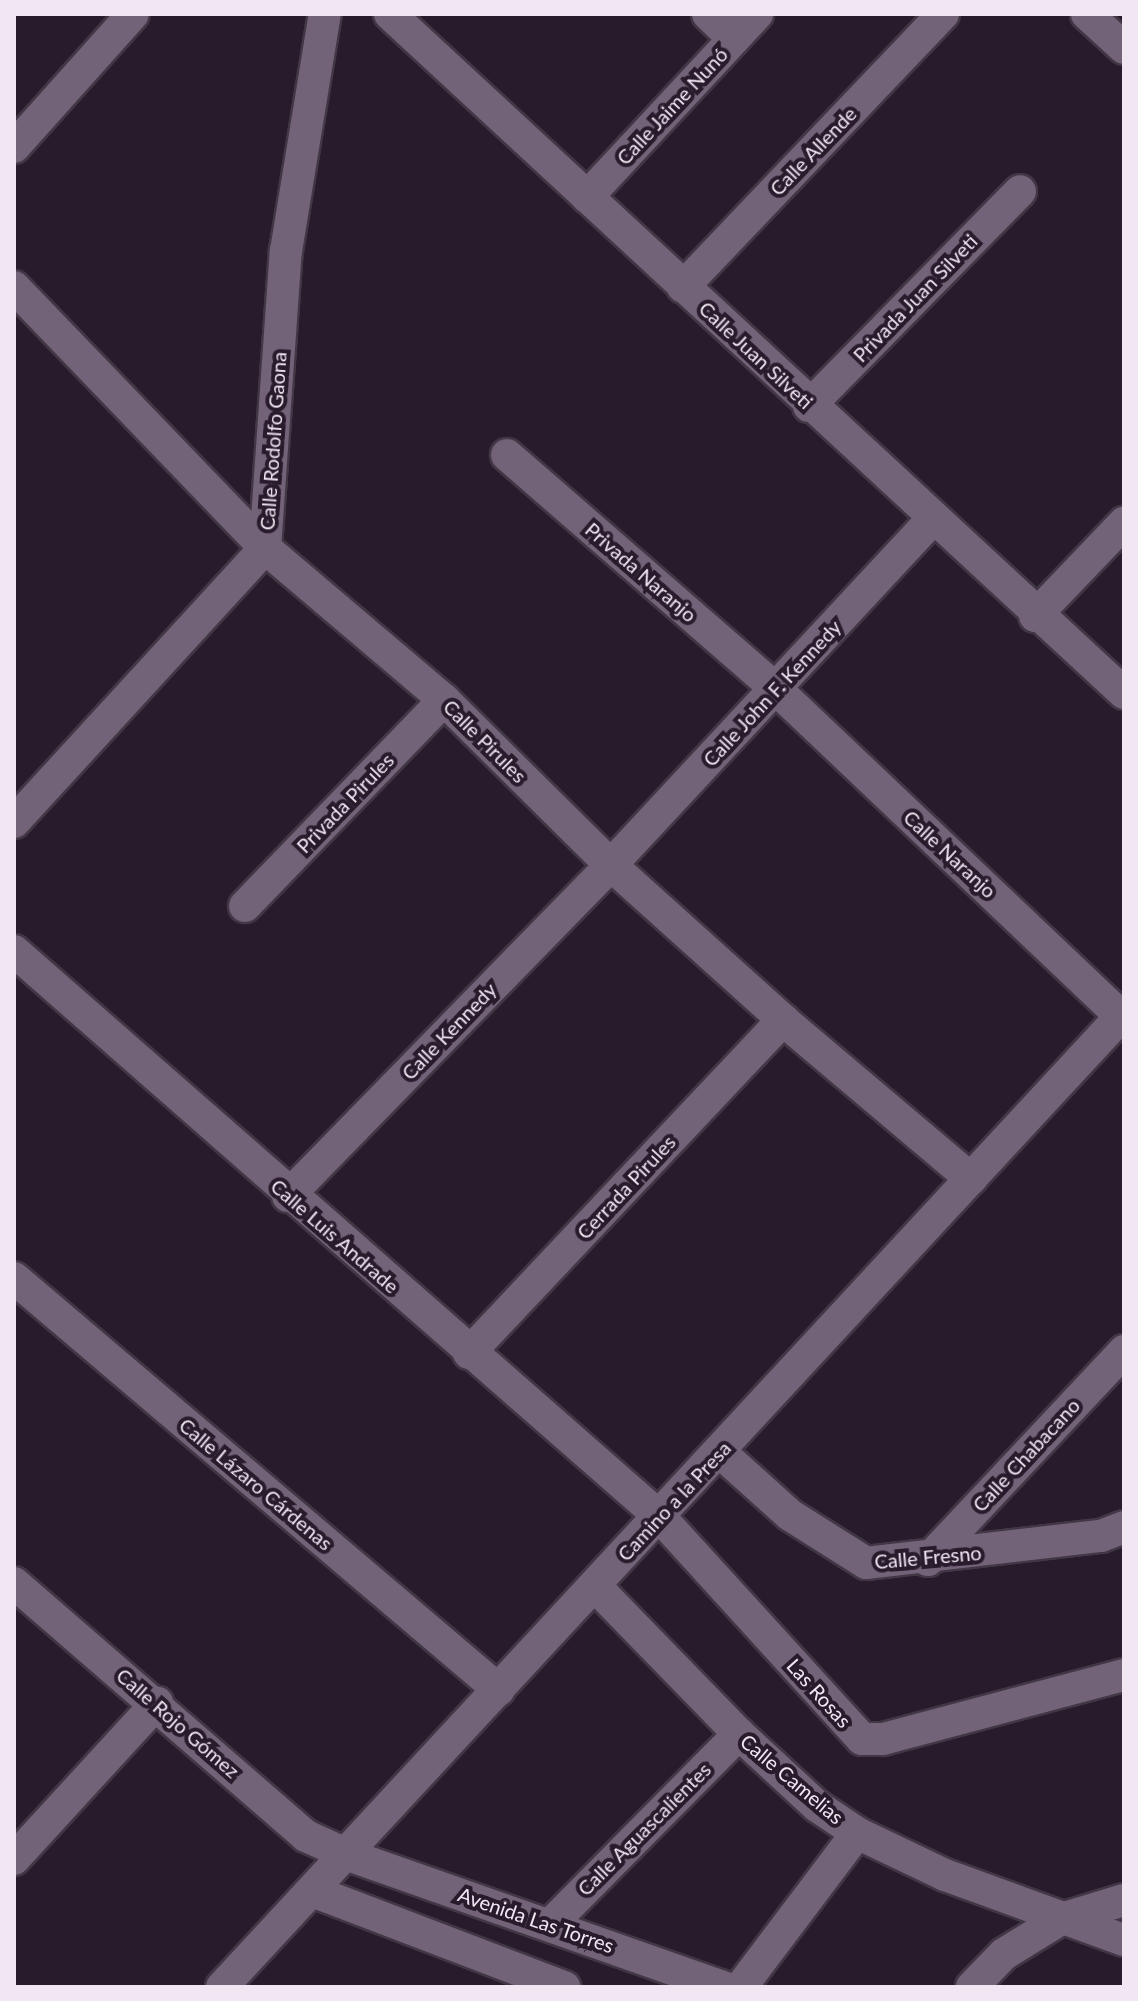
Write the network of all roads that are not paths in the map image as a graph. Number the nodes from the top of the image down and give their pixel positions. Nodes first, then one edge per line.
1 (133, 14) edge
2 (325, 14) edge
3 (390, 14) edge
4 (708, 14) edge
5 (757, 14) edge
6 (943, 14) edge
7 (1087, 14) edge
8 (734, 39) junction
9 (1124, 48) edge
10 (14, 147) edge
11 (1020, 191) dead end
12 (587, 197) junction
13 (14, 287) edge
14 (683, 287) junction
15 (809, 406) junction
16 (507, 455) dead end
17 (932, 519) junction
18 (1124, 523) edge
19 (265, 548) junction
20 (1035, 616) junction
21 (776, 689) junction
22 (1124, 693) edge
23 (444, 700) junction
24 (14, 822) edge
25 (611, 865) junction
26 (245, 906) dead end
27 (14, 951) edge
28 (1123, 1016) edge
29 (783, 1020) junction
30 (971, 1179) junction
31 (288, 1196) junction
32 (14, 1278) edge
33 (1124, 1351) edge
34 (469, 1353) junction
35 (720, 1452) junction
36 (660, 1517) junction
37 (1124, 1527) edge
38 (928, 1560) junction
39 (14, 1583) edge
40 (595, 1586) junction
41 (1124, 1675) edge
42 (499, 1690) junction
43 (157, 1703) junction
44 (739, 1734) junction
45 (857, 1833) junction
46 (348, 1855) junction
47 (14, 1859) edge
48 (315, 1892) junction
49 (1124, 1900) edge
50 (1061, 1919) junction
51 (550, 1925) junction
52 (1124, 1940) edge
53 (222, 1987) edge
54 (564, 1987) edge
55 (723, 1987) edge
56 (741, 1987) edge
57 (972, 1987) edge

1 - 10 street
2 - 19 street, Calle Rodolfo Gaona
3 - 12 street, Calle Juan Silveti
4 - 8 street
5 - 8 street, Calle Jaime Nunó
6 - 14 street, Calle Allende
7 - 9 street
8 - 12 street, Calle Jaime Nunó
11 - 15 street, Privada Juan Silveti
12 - 14 street, Calle Juan Silveti
13 - 19 street, Calle Pirules
14 - 15 street, Calle Juan Silveti
15 - 17 street, Calle Juan Silveti
16 - 21 street, Privada Naranjo
17 - 20 street, Calle Juan Silveti
17 - 21 street, Calle John F. Kennedy
18 - 20 street
19 - 23 street, Calle Pirules
19 - 24 street, Calle Rodolfo Gaona
20 - 22 street, Calle Juan Silveti
21 - 25 street, Calle John F. Kennedy
21 - 28 street, Calle Naranjo
23 - 25 street, Calle Pirules
23 - 26 street, Privada Pirules
25 - 29 street, Calle Pirules
25 - 31 street, Calle Kennedy
27 - 31 street, Calle Luis Andrade
28 - 30 street, Camino a la Presa
29 - 30 street, Calle Pirules
29 - 34 street, Cerrada Pirules
30 - 35 street, Camino a la Presa
31 - 34 street, Calle Luis Andrade
32 - 42 street, Calle Lázaro Cárdenas
33 - 38 street, Calle Chabacano
34 - 36 street, Calle Luis Andrade
35 - 36 street, Camino a la Presa
35 - 38 street, Calle Fresno
36 - 40 street, Camino a la Presa
36 - 41 street, Las Rosas
37 - 38 street, Calle Fresno
39 - 43 street, Calle Rojo Gómez
40 - 42 street, Camino a la Presa
40 - 44 street, Calle Camelias
42 - 46 street, Camino a la Presa
43 - 46 street, Calle Rojo Gómez
43 - 47 street
44 - 45 street, Calle Camelias
44 - 51 street, Calle Aguascalientes
45 - 50 street, Calle Camelias
45 - 56 street
46 - 48 street, Camino a la Presa
46 - 51 street, Avenida Las Torres
48 - 53 street, Camino a la Presa
48 - 54 street
49 - 50 street
50 - 52 street, Calle Camelias
50 - 57 street
51 - 55 street, Avenida Las Torres

